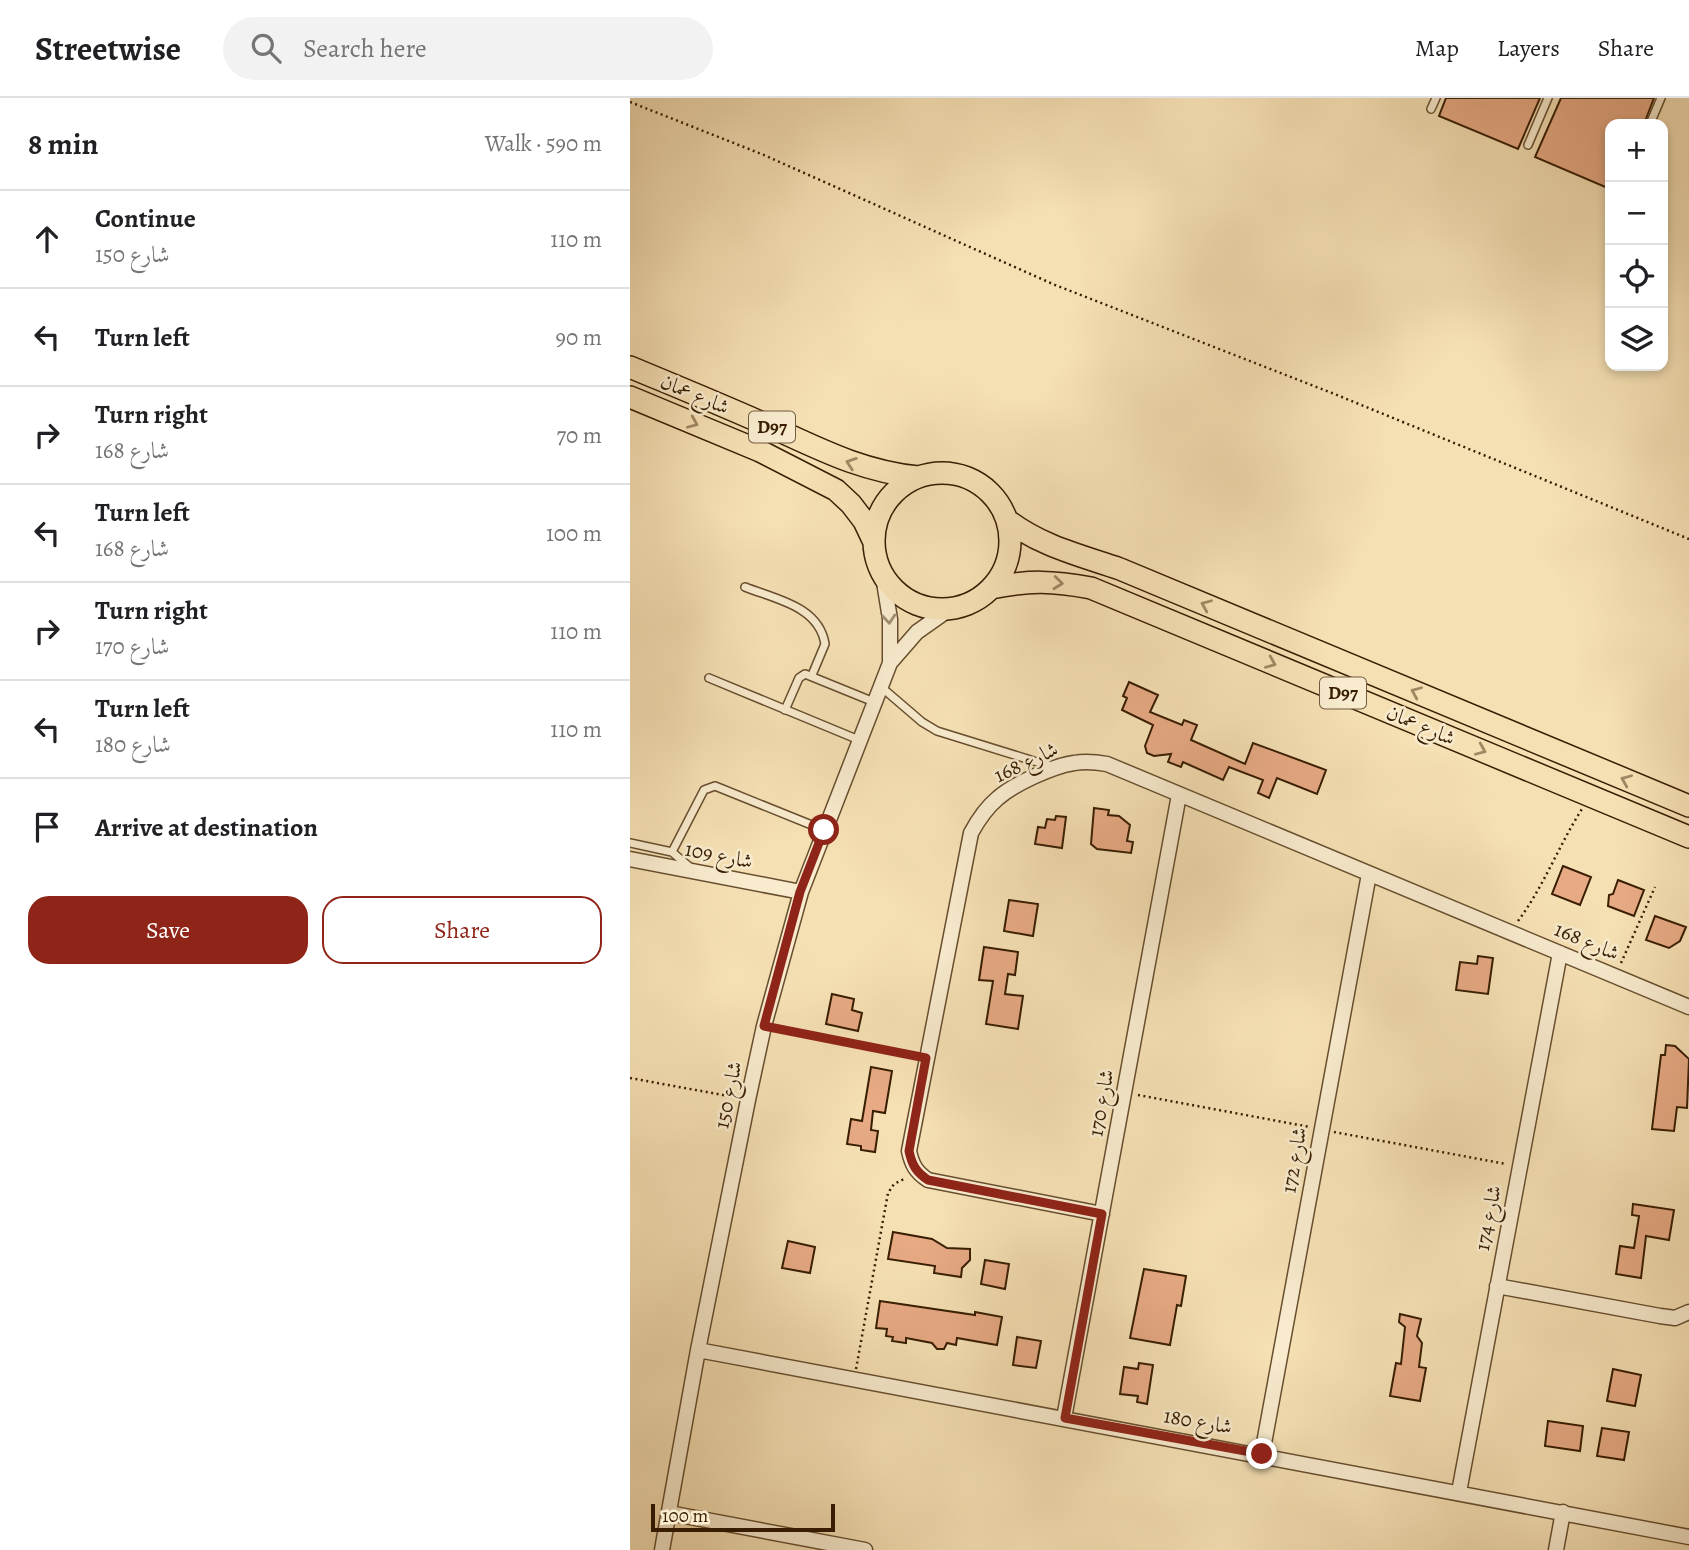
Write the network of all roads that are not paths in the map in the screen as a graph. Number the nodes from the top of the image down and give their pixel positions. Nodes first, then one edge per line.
1 (1436, 98) edge
2 (1548, 98) edge
3 (1661, 98) edge
4 (1431, 109) dead end
5 (1652, 119) edge
6 (1528, 145) dead end
7 (630, 367) edge
8 (630, 397) edge
9 (918, 477) junction
10 (1007, 520) junction
11 (873, 540) junction
12 (883, 576) junction
13 (746, 587) dead end
14 (991, 588) junction
15 (951, 608) junction
16 (890, 663) junction
17 (812, 675) junction
18 (709, 678) dead end
19 (880, 686) junction
20 (874, 702) junction
21 (785, 710) junction
22 (859, 740) junction
23 (1056, 768) junction
24 (1179, 796) junction
25 (1689, 806) edge
26 (824, 830) junction
27 (1689, 837) edge
28 (630, 843) edge
29 (672, 852) junction
30 (630, 859) edge
31 (695, 872) junction
32 (1369, 874) junction
33 (800, 892) junction
34 (1560, 953) junction
35 (1689, 1007) edge
36 (1102, 1214) junction
37 (1497, 1286) junction
38 (1689, 1312) edge
39 (698, 1350) junction
40 (1065, 1418) junction
41 (1262, 1454) junction
42 (1459, 1492) junction
43 (1563, 1512) junction
44 (669, 1513) junction
45 (1689, 1536) edge
46 (826, 1546) edge
47 (662, 1550) edge
48 (865, 1550) edge
49 (1556, 1550) edge

1 - 4 lane
2 - 6 lane
3 - 5 lane
9 -> 7 main road, شارع عمان / D97
8 -> 11 main road, شارع عمان / D97
9 - 10 main road
9 - 11 main road
10 - 14 main road
25 -> 10 main road, شارع عمان / D97
11 - 12 main road
12 - 15 main road
12 -> 16 street, شارع 150
13 - 17 lane
14 - 15 main road
14 -> 27 main road, شارع عمان / D97
15 - 16 street, شارع 150
16 - 19 street, شارع 150
17 - 20 lane
17 - 21 lane
18 - 21 lane
19 - 20 street, شارع 150
19 - 23 lane
20 - 22 street, شارع 150
21 - 22 lane
22 - 26 street, شارع 150
23 - 24 street, شارع 168
23 - 36 street, شارع 168
24 - 32 street, شارع 168
24 - 36 street, شارع 170
26 - 29 lane
26 - 33 street, شارع 150
28 - 29 lane
29 - 31 lane
30 - 31 street, شارع 109
31 - 33 street, شارع 109
32 - 34 street, شارع 168
32 - 41 street, شارع 172
33 - 39 street, شارع 150
34 - 35 street, شارع 168
34 - 37 street, شارع 174
36 - 40 street, شارع 170
37 - 38 street
37 - 42 street, شارع 174
39 - 40 street, شارع 180
39 - 44 street, شارع 150
40 - 41 street, شارع 180
41 - 42 street, شارع 180
42 - 43 street, شارع 180
43 - 45 street, شارع 180
43 - 49 street
44 - 46 street
44 - 47 street, شارع 150
46 - 48 street

